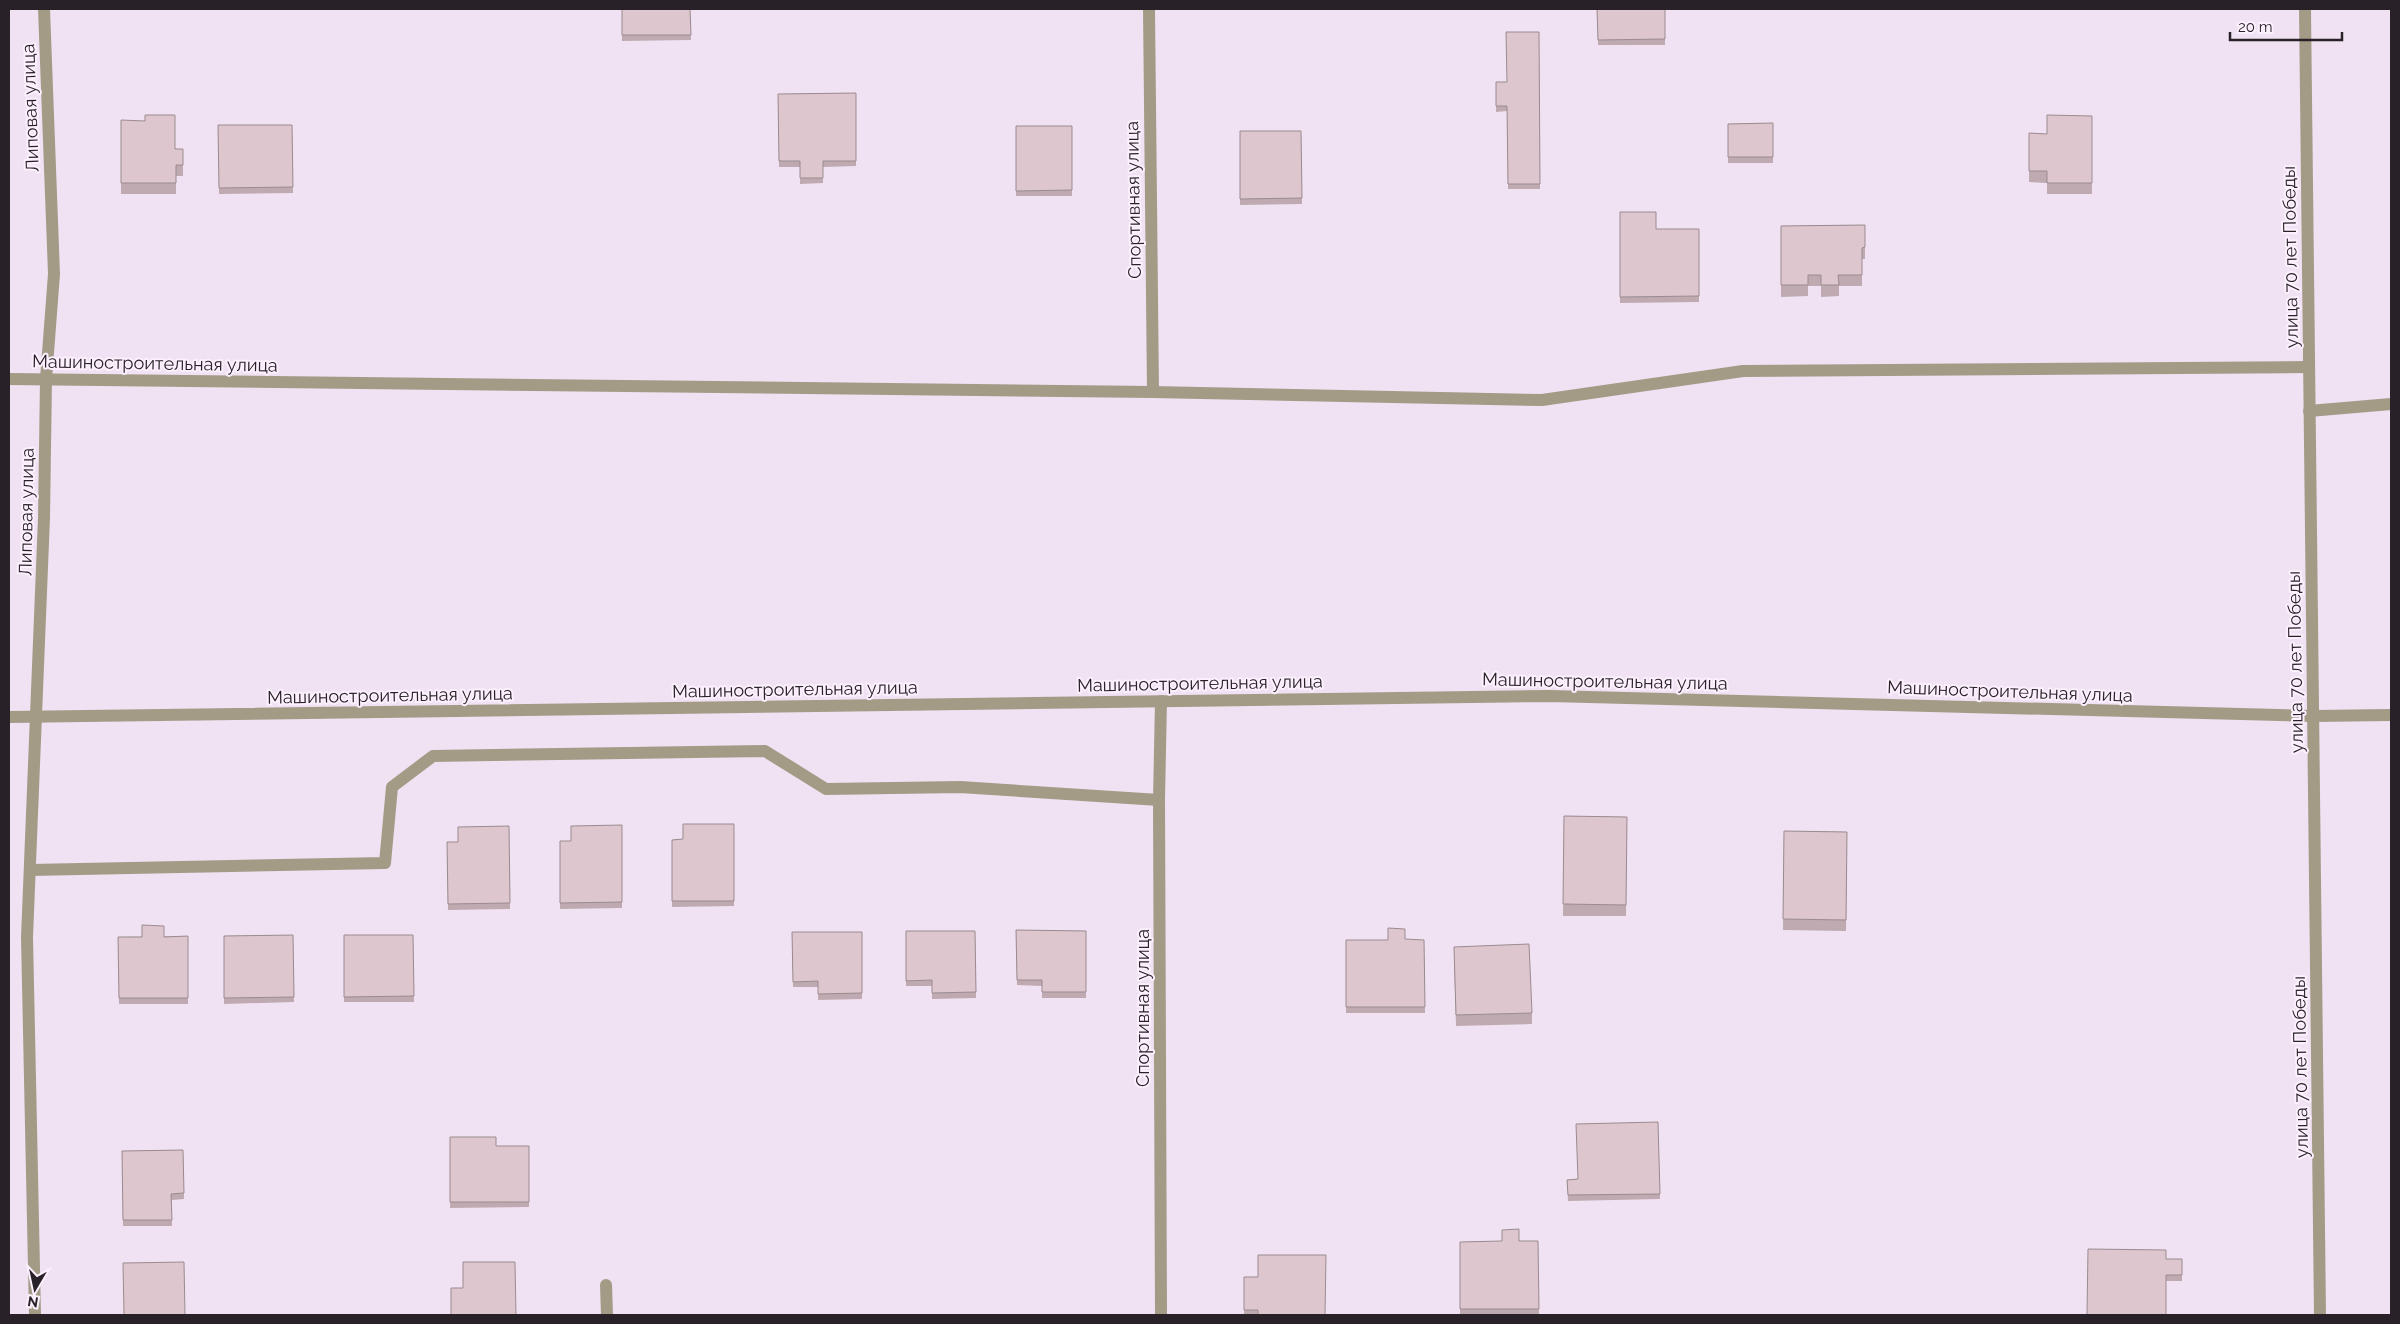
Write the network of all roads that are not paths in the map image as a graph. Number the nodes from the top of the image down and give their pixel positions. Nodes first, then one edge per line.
1 (44, 9) edge
2 (1149, 9) edge
3 (2305, 9) edge
4 (2308, 367) junction
5 (9, 379) edge
6 (46, 379) junction
7 (1152, 392) junction
8 (2391, 404) edge
9 (2309, 411) junction
10 (1161, 701) junction
11 (2391, 715) edge
12 (2314, 716) junction
13 (9, 717) edge
14 (36, 718) junction
15 (1159, 800) junction
16 (30, 870) junction
17 (606, 1285) dead end
18 (35, 1315) edge
19 (607, 1315) edge
20 (1161, 1315) edge
21 (2320, 1315) edge

1 - 6 street, Липовая улица
2 - 7 street, Спортивная улица
3 - 4 street, улица 70 лет Победы
4 - 7 street, Машиностроительная улица
4 - 9 street, улица 70 лет Победы
5 - 6 street, Машиностроительная улица
6 - 7 street, Машиностроительная улица
6 - 14 street, Липовая улица
8 - 9 street
9 - 12 street, улица 70 лет Победы
10 - 12 street, Машиностроительная улица
10 - 14 street, Машиностроительная улица
10 - 15 street, Спортивная улица
11 - 12 street, Машиностроительная улица
12 - 21 street, улица 70 лет Победы
13 - 14 street, Машиностроительная улица
14 - 16 street, Липовая улица
15 - 16 street
15 - 20 street, Спортивная улица
16 - 18 street, Липовая улица
17 - 19 street

